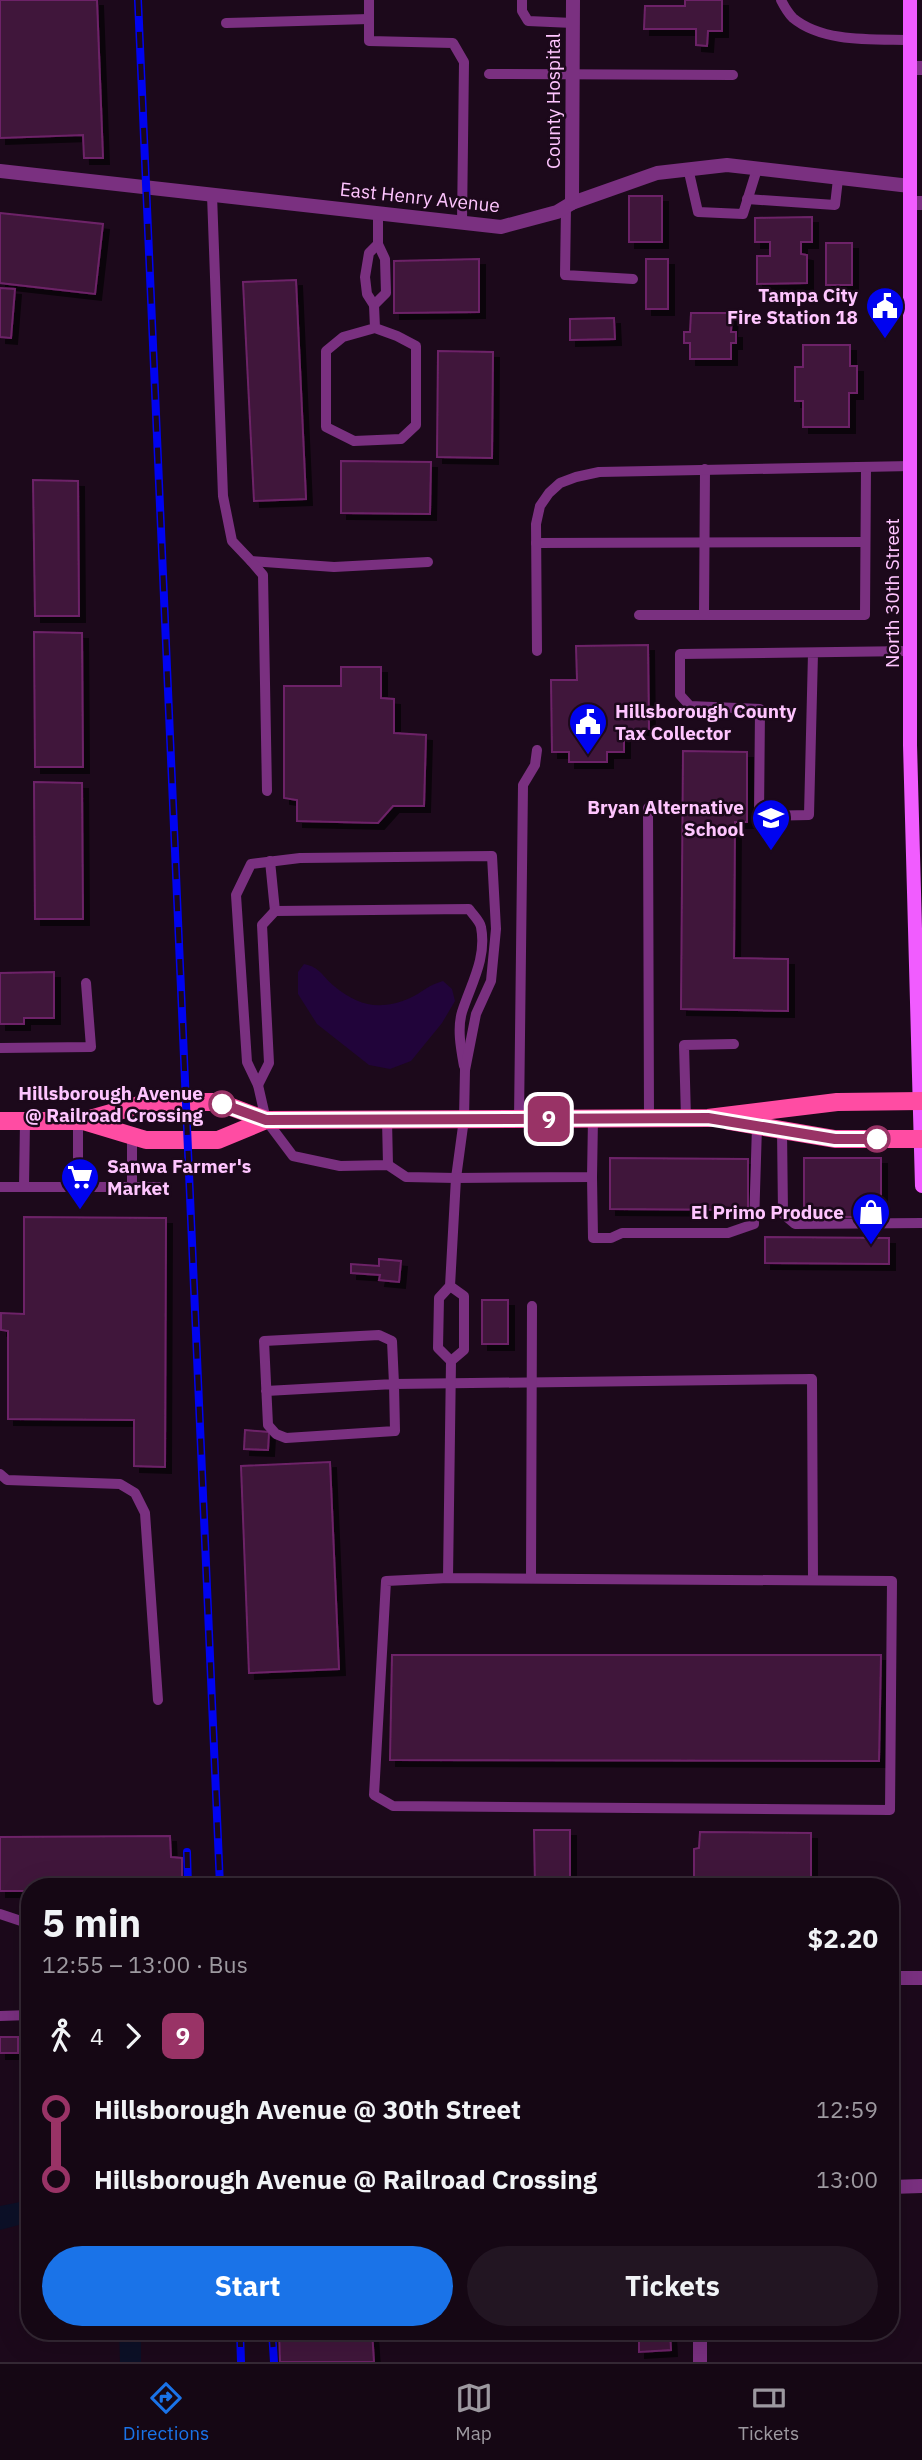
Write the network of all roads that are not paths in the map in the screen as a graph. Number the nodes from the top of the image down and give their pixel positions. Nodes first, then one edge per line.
1 (369, 0) edge
2 (522, 0) edge
3 (573, 0) edge
4 (780, 0) edge
5 (910, 0) edge
6 (369, 19) junction
7 (226, 23) dead end
8 (573, 23) junction
9 (910, 40) junction
10 (916, 68) edge
11 (489, 74) dead end
12 (572, 74) junction
13 (733, 75) dead end
14 (688, 168) junction
15 (757, 169) junction
16 (0, 171) edge
17 (838, 178) junction
18 (910, 186) junction
19 (212, 195) junction
20 (747, 199) junction
21 (916, 203) edge
22 (569, 205) junction
23 (378, 213) junction
24 (462, 223) junction
25 (378, 244) junction
26 (633, 279) dead end
27 (374, 305) junction
28 (374, 328) junction
29 (917, 466) edge
30 (866, 467) junction
31 (705, 469) junction
32 (704, 542) junction
33 (866, 542) junction
34 (536, 543) junction
35 (251, 561) junction
36 (428, 562) dead end
37 (639, 615) dead end
38 (704, 615) junction
39 (537, 651) dead end
40 (911, 651) junction
41 (813, 653) junction
42 (916, 745) edge
43 (537, 750) dead end
44 (267, 791) dead end
45 (648, 808) dead end
46 (270, 861) junction
47 (275, 911) junction
48 (918, 957) edge
49 (86, 982) dead end
50 (734, 1044) dead end
51 (0, 1048) edge
52 (465, 1070) junction
53 (258, 1085) junction
54 (920, 1101) edge
55 (593, 1118) junction
56 (649, 1118) junction
57 (686, 1118) junction
58 (708, 1118) junction
59 (464, 1119) junction
60 (519, 1119) junction
61 (266, 1120) junction
62 (387, 1120) junction
63 (0, 1121) edge
64 (24, 1121) junction
65 (81, 1121) junction
66 (757, 1126) junction
67 (782, 1130) junction
68 (132, 1136) junction
69 (921, 1139) edge
70 (388, 1166) junction
71 (456, 1178) junction
72 (592, 1178) junction
73 (922, 1185) edge
74 (0, 1187) edge
75 (24, 1187) junction
76 (78, 1187) junction
77 (132, 1187) junction
78 (158, 1187) dead end
79 (922, 1223) edge
80 (450, 1286) junction
81 (532, 1306) dead end
82 (451, 1361) junction
83 (450, 1382) junction
84 (533, 1382) junction
85 (394, 1384) junction
86 (266, 1391) junction
87 (0, 1474) edge
88 (448, 1578) junction
89 (531, 1578) junction
90 (813, 1580) junction
91 (158, 1700) dead end
92 (0, 1914) edge
93 (21, 1921) edge
94 (899, 1978) edge
95 (922, 1978) edge
96 (21, 2015) edge
97 (0, 2016) edge
98 (922, 2186) edge
99 (899, 2187) edge
100 (700, 2340) edge
101 (699, 2362) edge

1 - 6 lane
2 - 8 lane
3 - 8 street, County Hospital
4 - 9 lane
5 - 9 street, North 30th Street
6 - 7 lane
6 - 24 lane
8 - 12 street, County Hospital
9 - 10 street, North 30th Street
10 - 18 street, North 30th Street
11 - 12 lane
12 - 13 lane
12 - 22 street, County Hospital
14 - 15 street, East Henry Avenue
14 - 20 lane
14 - 22 street, East Henry Avenue
15 - 17 street, East Henry Avenue
15 - 20 lane
16 - 19 street, East Henry Avenue
17 - 18 street, East Henry Avenue
17 - 20 lane
18 - 21 street, North 30th Street
19 - 23 street, East Henry Avenue
19 - 35 lane
21 - 29 street, North 30th Street
22 - 24 street, East Henry Avenue
22 - 26 lane
23 - 24 street, East Henry Avenue
23 - 25 lane
25 - 27 lane
25 - 27 lane
27 - 28 lane
28 - 28 lane
29 - 30 lane
29 - 40 street, North 30th Street
30 - 31 lane
30 - 33 lane
31 - 32 lane
31 - 34 lane
32 - 33 lane
32 - 34 lane
32 - 38 lane
33 - 38 lane
34 - 39 lane
35 - 36 lane
35 - 44 lane
37 - 38 lane
40 - 41 lane
40 - 42 street, North 30th Street
41 - 41 lane
42 - 48 street, North 30th Street
43 - 60 lane
45 - 56 lane
46 - 47 lane
46 - 52 lane
46 - 53 lane
47 - 52 lane
47 - 53 lane
48 - 54 street, North 30th Street
49 - 51 lane
50 - 57 lane
52 - 59 lane
53 - 61 lane
54 - 58 main road
54 - 69 street, North 30th Street
55 - 56 main road
55 - 60 main road
55 - 72 lane
56 - 57 main road
57 - 58 main road
58 - 66 main road
59 - 60 main road
59 - 62 main road
59 - 71 lane
61 - 62 main road
61 - 65 main road
61 - 68 main road
61 - 70 lane
62 - 70 lane
63 - 64 main road
64 - 65 main road
64 - 75 lane
65 - 68 main road
65 - 76 lane
66 - 67 main road
66 - 72 lane
67 - 69 main road
67 - 79 lane
68 - 77 lane
69 - 73 street, North 30th Street
70 - 71 lane
71 - 72 lane
71 - 80 lane
74 - 75 lane
75 - 76 lane
76 - 77 lane
77 - 78 lane
80 - 82 lane
80 - 82 lane
81 - 84 lane
82 - 83 lane
83 - 84 lane
83 - 85 lane
83 - 88 lane
84 - 89 lane
84 - 90 lane
85 - 86 lane
85 - 86 lane
85 - 86 lane
87 - 91 lane
88 - 89 lane
88 - 90 lane
89 - 90 lane
92 - 93 lane
94 - 95 street
96 - 97 lane
98 - 99 street
100 - 101 street

